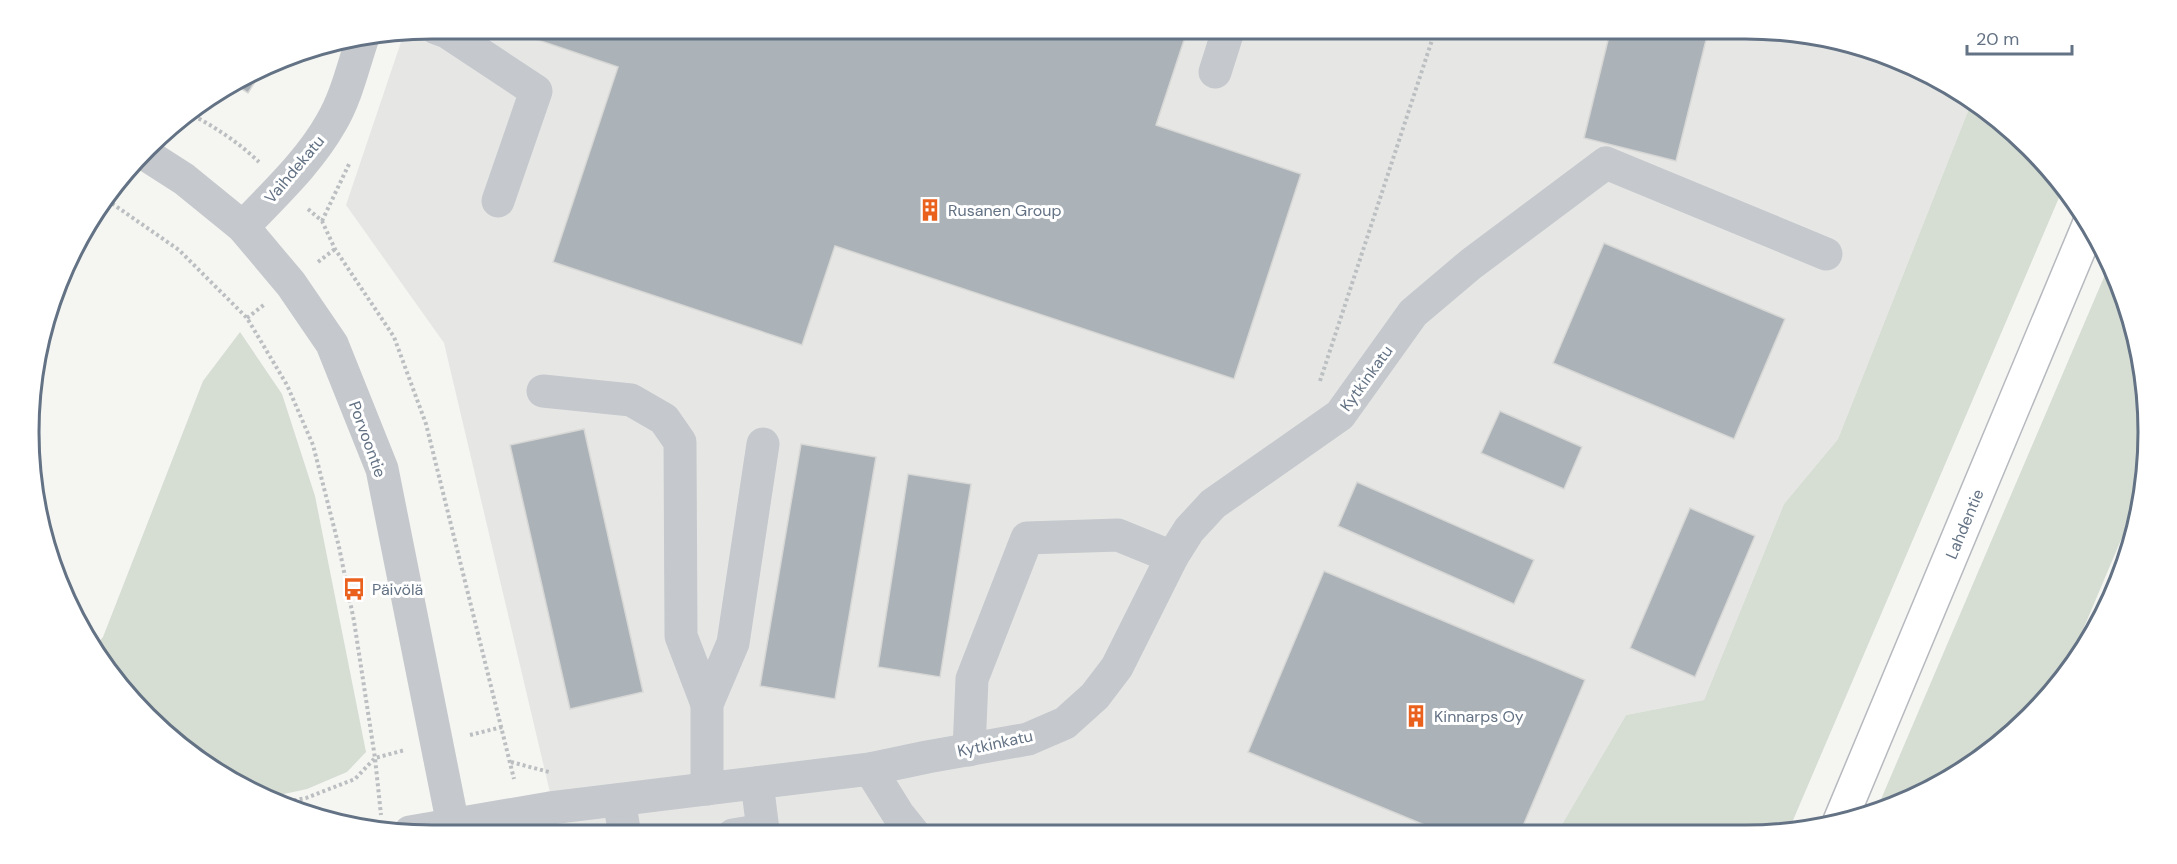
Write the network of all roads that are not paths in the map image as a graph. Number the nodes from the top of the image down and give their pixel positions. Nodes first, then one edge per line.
1 (458, 39) edge
2 (1226, 39) edge
3 (360, 46) edge
4 (1215, 72) dead end
5 (151, 158) edge
6 (498, 201) dead end
7 (243, 226) junction
8 (2085, 235) edge
9 (1826, 254) dead end
10 (543, 391) dead end
11 (763, 444) dead end
12 (1172, 557) junction
13 (707, 704) junction
14 (969, 750) junction
15 (870, 769) junction
16 (758, 783) junction
17 (707, 789) junction
18 (619, 800) junction
19 (1843, 813) edge
20 (453, 825) edge
21 (476, 825) edge
22 (623, 825) edge
23 (755, 825) edge
24 (907, 825) edge

1 - 6 street
2 - 4 street
3 - 7 street, Vaihdekatu
5 - 7 street, Porvoontie
7 - 20 street, Porvoontie
8 - 19 main road, Lahdentie
9 - 12 street, Kytkinkatu
10 - 13 street
11 - 13 street
12 - 14 street, Kytkinkatu
12 - 14 street
13 - 17 street
14 - 15 street, Kytkinkatu
15 - 16 street, Kytkinkatu
15 - 24 street
16 - 17 street, Kytkinkatu
16 - 23 street
17 - 18 street, Kytkinkatu
18 - 21 street, Kytkinkatu
18 - 22 street

